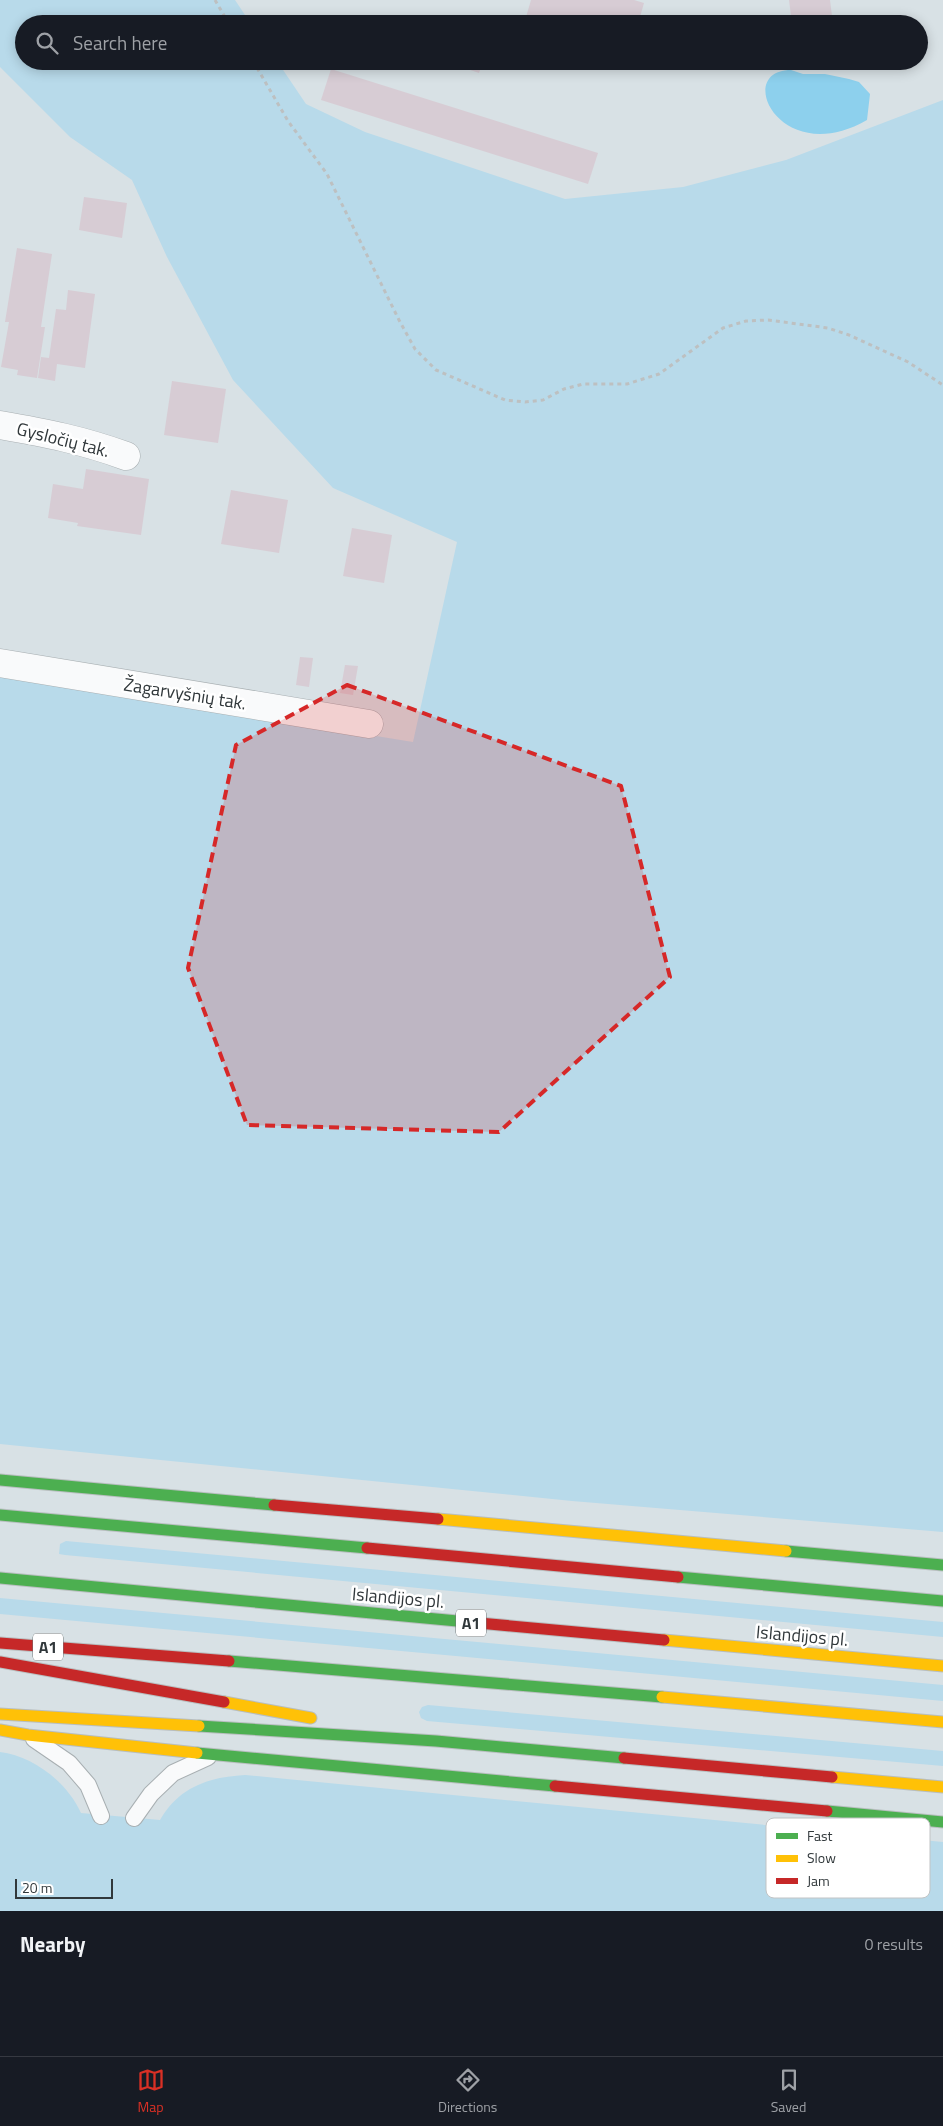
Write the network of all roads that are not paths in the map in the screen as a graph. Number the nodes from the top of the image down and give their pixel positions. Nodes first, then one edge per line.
1 (0, 425) edge
2 (126, 456) dead end
3 (0, 663) edge
4 (369, 724) dead end
5 (0, 1480) edge
6 (0, 1515) edge
7 (0, 1520) edge
8 (67, 1522) junction
9 (943, 1566) edge
10 (0, 1578) edge
11 (943, 1602) edge
12 (0, 1643) edge
13 (97, 1650) junction
14 (0, 1662) edge
15 (943, 1666) edge
16 (28, 1667) junction
17 (0, 1673) edge
18 (0, 1714) edge
19 (319, 1720) dead end
20 (943, 1722) edge
21 (339, 1723) dead end
22 (0, 1730) edge
23 (28, 1735) junction
24 (436, 1741) junction
25 (214, 1755) junction
26 (943, 1787) edge
27 (101, 1816) dead end
28 (134, 1818) dead end
29 (899, 1818) edge
30 (930, 1821) edge
31 (943, 1822) edge

1 - 2 street, Gysločių tak.
3 - 4 street, Žagarvyšnių tak.
5 - 9 highway
6 - 8 highway
7 - 8 highway
8 - 11 highway
10 - 15 highway, Islandijos pl. / A1
12 - 13 highway, A1
13 - 16 highway
13 - 20 highway, A1
14 - 16 highway
16 - 17 highway
16 - 19 highway
18 - 24 highway
21 - 24 highway
22 - 23 highway
23 - 25 highway
23 - 27 lane
24 - 26 highway
25 - 28 lane
25 - 29 highway
30 - 31 highway

